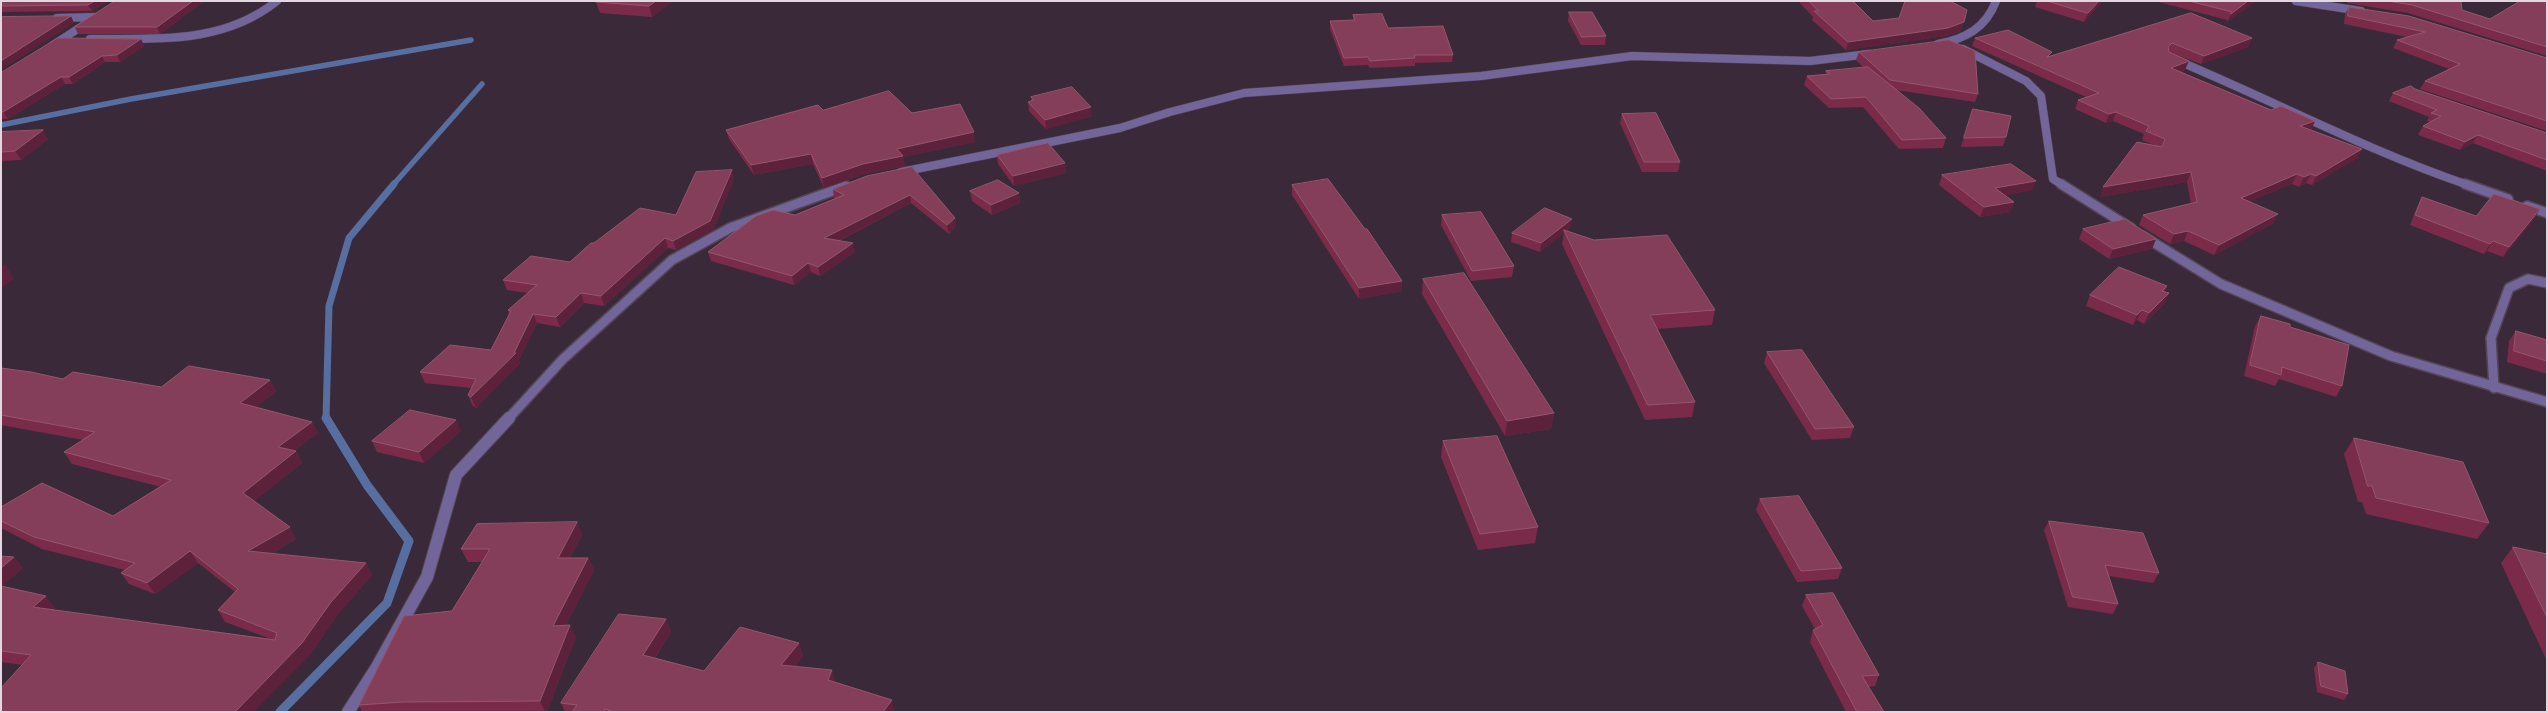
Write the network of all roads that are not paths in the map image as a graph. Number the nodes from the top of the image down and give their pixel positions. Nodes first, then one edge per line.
1 (277, 1) edge
2 (1996, 1) edge
3 (2296, 1) edge
4 (104, 12) edge
5 (2368, 12) edge
6 (97, 17) junction
7 (49, 18) edge
8 (62, 39) junction
9 (1947, 42) junction
10 (1929, 45) edge
11 (47, 49) edge
12 (1873, 53) edge
13 (2170, 57) edge
14 (886, 175) edge
15 (858, 182) edge
16 (2547, 213) edge
17 (2547, 283) edge
18 (2494, 388) junction
19 (2547, 402) edge
20 (348, 712) edge

1 - 8 street
2 - 9 street
3 - 5 street
4 - 6 street
6 - 7 street
6 - 8 street
8 - 11 street
9 - 10 street
9 - 18 street
12 - 14 street
13 - 16 street
15 - 20 street
17 - 18 street
18 - 19 street

